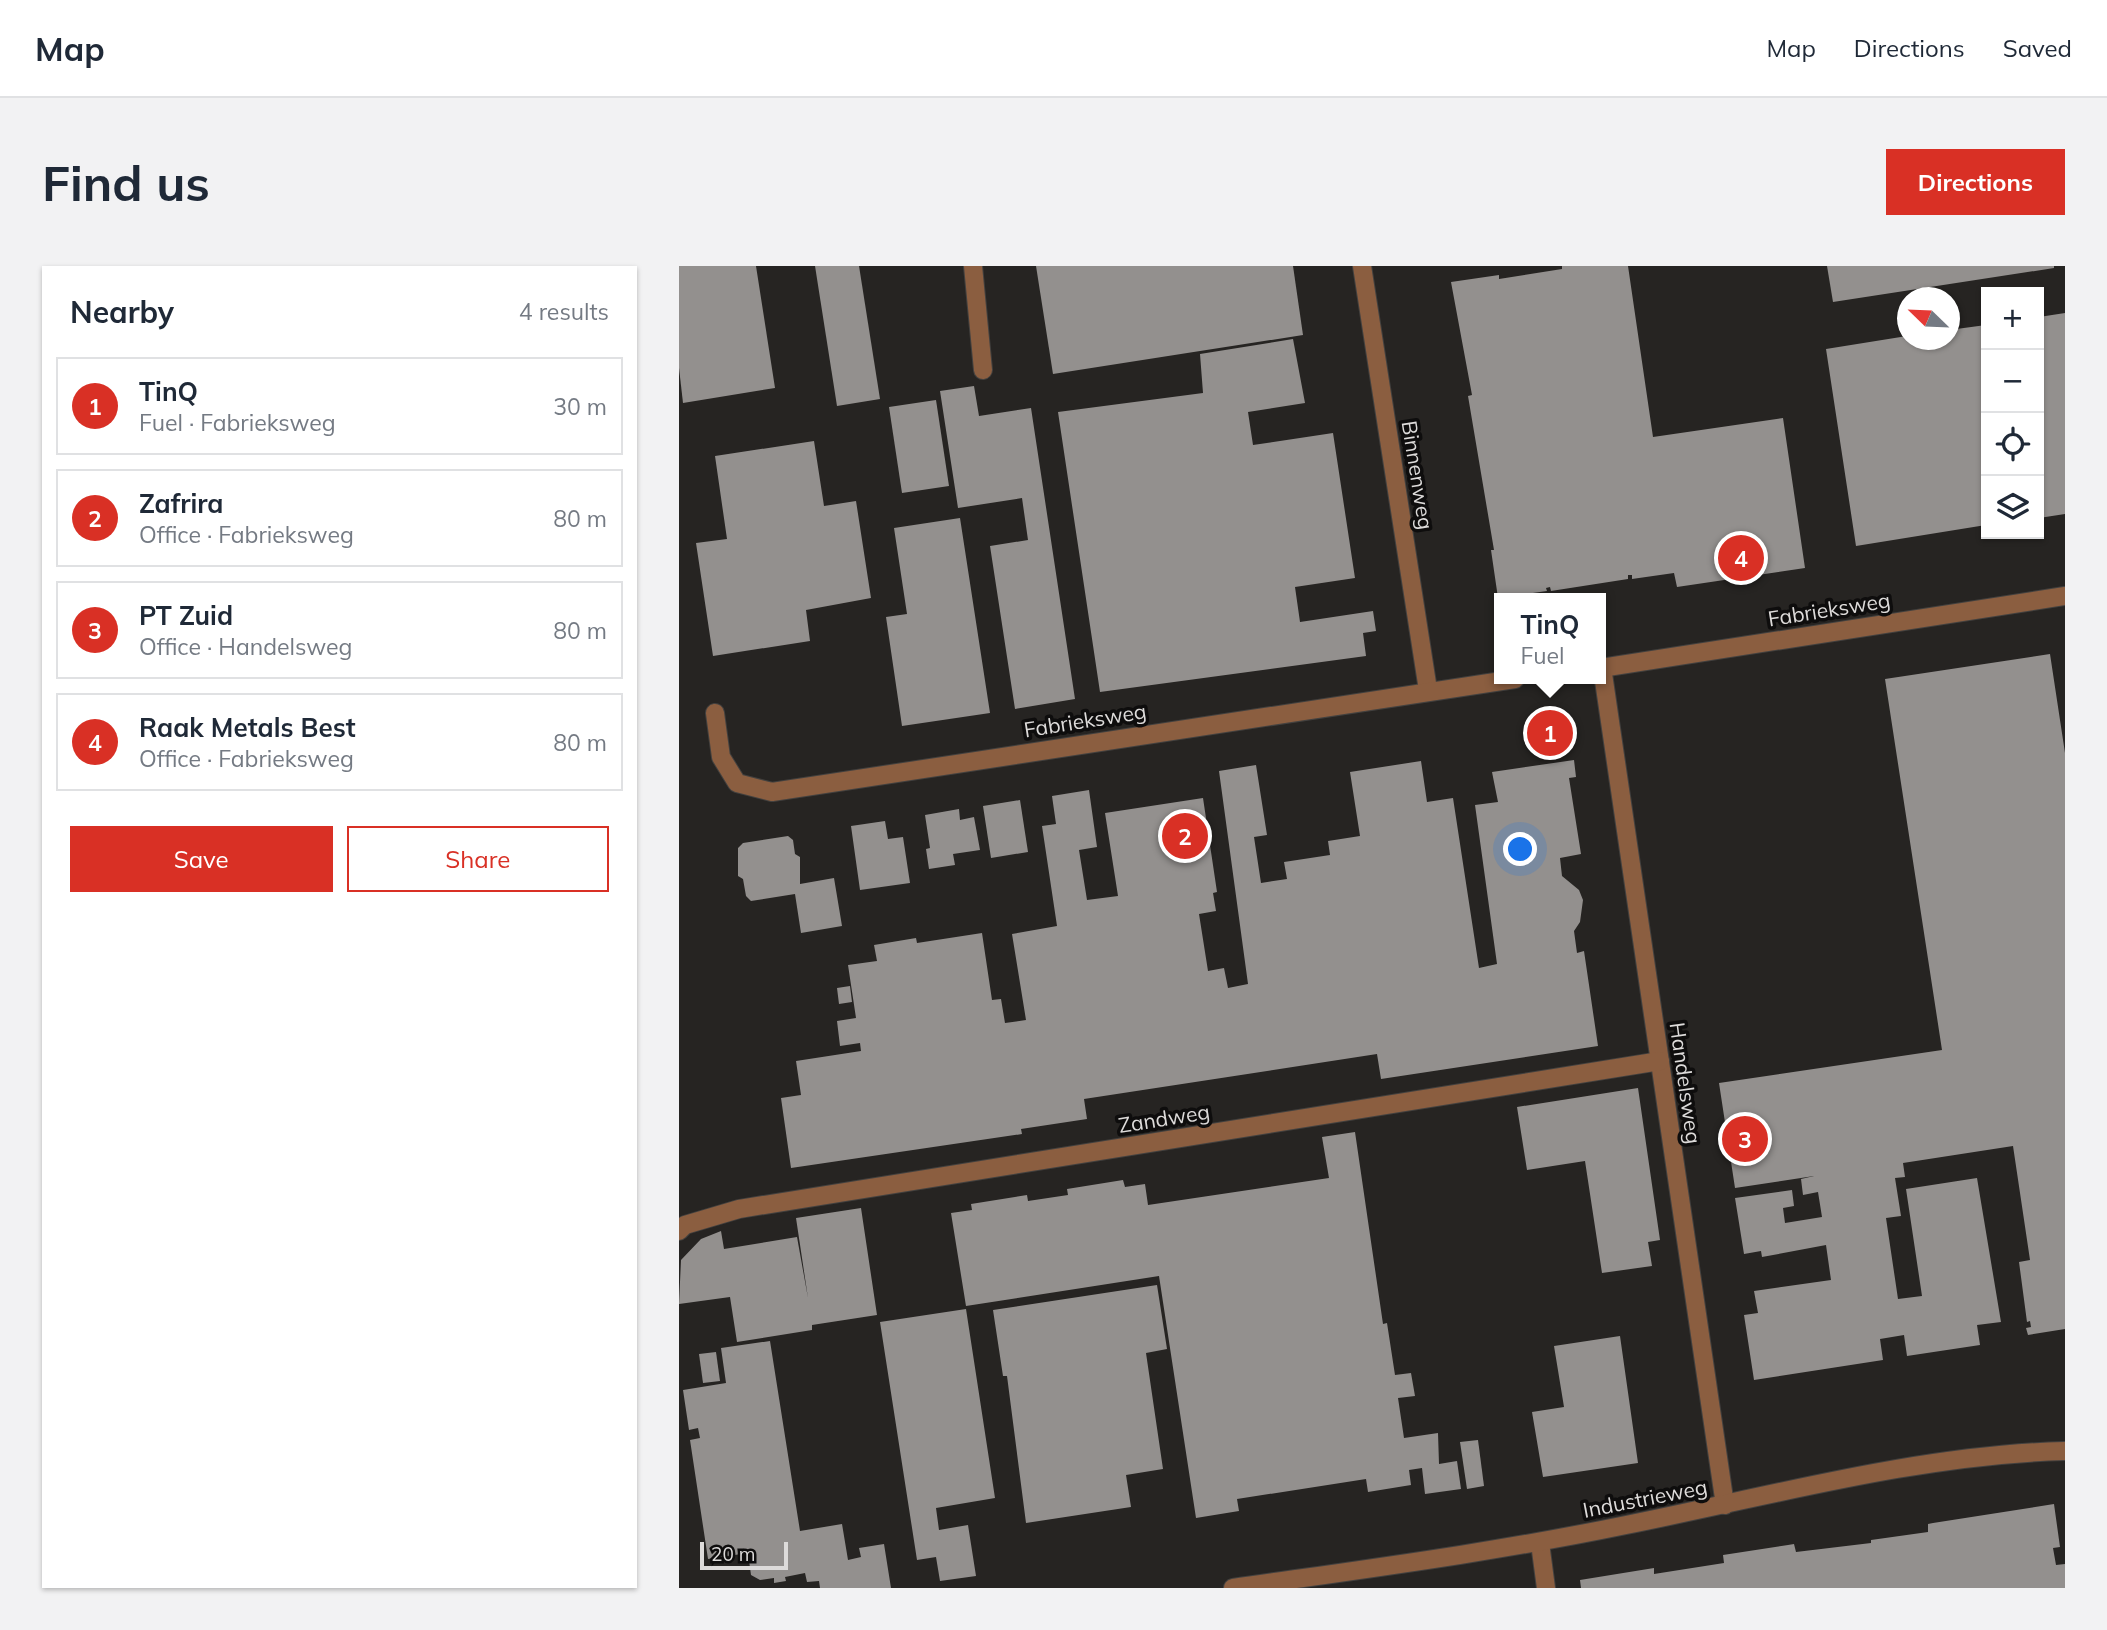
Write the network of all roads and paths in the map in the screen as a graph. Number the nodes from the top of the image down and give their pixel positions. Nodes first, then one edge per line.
1 (973, 266) edge
2 (1362, 266) edge
3 (983, 370) dead end
4 (2065, 596) edge
5 (1606, 667) edge
6 (1494, 682) edge
7 (1603, 684) edge
8 (1428, 690) junction
9 (715, 713) dead end
10 (1660, 1061) junction
11 (679, 1231) edge
12 (2065, 1451) edge
13 (1725, 1505) junction
14 (1540, 1543) junction
15 (1233, 1588) edge
16 (1546, 1588) edge

1 - 3 street
2 - 8 street, Binnenweg
4 - 5 street, Fabrieksweg
6 - 8 street, Fabrieksweg
7 - 10 street, Handelsweg
8 - 9 street, Fabrieksweg
10 - 11 street, Zandweg
10 - 13 street, Handelsweg
12 - 13 street, Industrieweg
13 - 14 street, Industrieweg
14 - 15 street, Industrieweg
14 - 16 street

